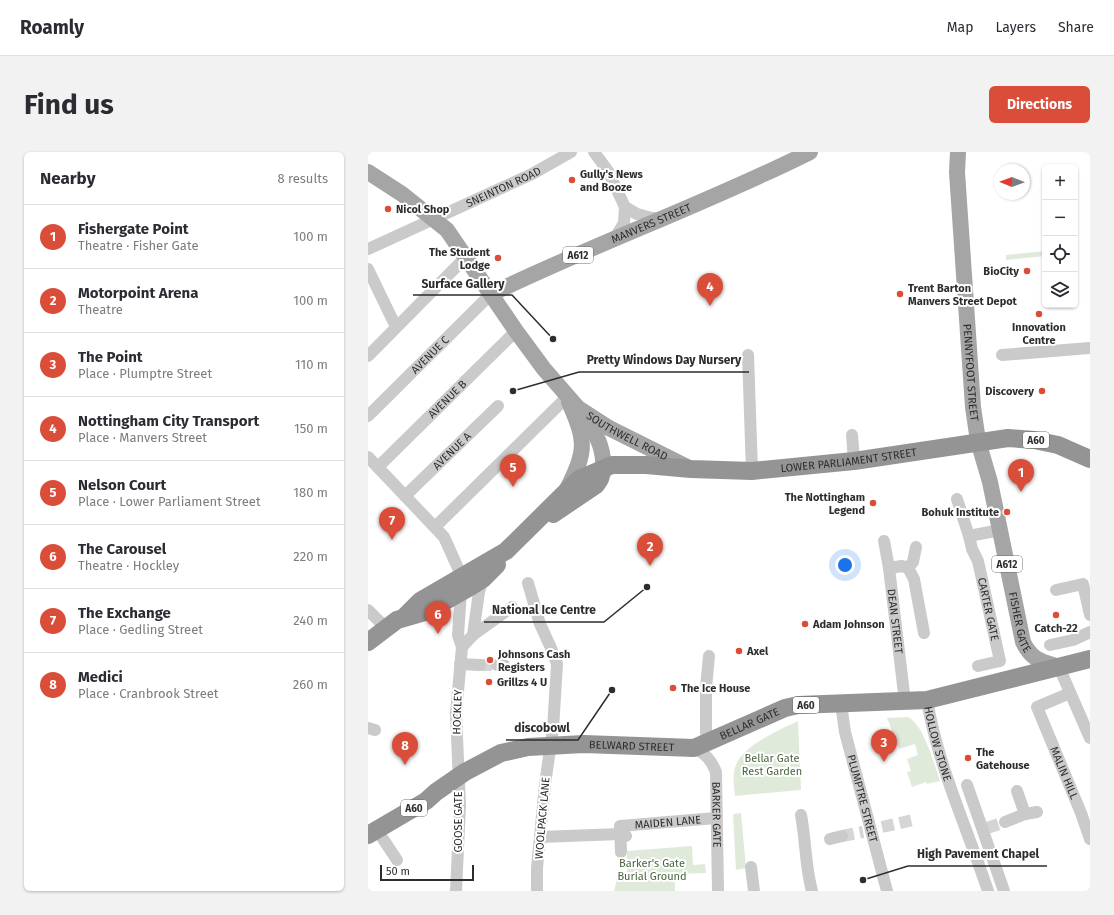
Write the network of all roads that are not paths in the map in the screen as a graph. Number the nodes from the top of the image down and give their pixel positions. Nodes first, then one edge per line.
1 (571, 152) edge
2 (595, 152) edge
3 (810, 152) edge
4 (955, 155) edge
5 (368, 172) edge
6 (625, 207) junction
7 (666, 218) junction
8 (434, 219) junction
9 (615, 238) junction
10 (368, 249) edge
11 (466, 258) junction
12 (368, 269) edge
13 (491, 294) junction
14 (396, 327) junction
15 (516, 331) junction
16 (1090, 348) edge
17 (748, 355) dead end
18 (1002, 355) dead end
19 (368, 356) edge
20 (567, 397) junction
21 (498, 406) dead end
22 (586, 414) junction
23 (368, 416) edge
24 (852, 436) dead end
25 (978, 441) junction
26 (368, 457) edge
27 (1090, 459) edge
28 (854, 461) junction
29 (378, 467) junction
30 (603, 469) junction
31 (691, 469) junction
32 (752, 471) junction
33 (567, 489) junction
34 (405, 496) junction
35 (957, 499) dead end
36 (539, 520) junction
37 (435, 527) junction
38 (1000, 530) junction
39 (970, 536) junction
40 (884, 541) dead end
41 (916, 547) dead end
42 (506, 551) junction
43 (889, 568) junction
44 (908, 568) junction
45 (483, 579) junction
46 (528, 583) dead end
47 (462, 585) junction
48 (1056, 590) dead end
49 (512, 607) dead end
50 (368, 610) edge
51 (1090, 615) edge
52 (386, 628) junction
53 (1090, 632) edge
54 (924, 633) dead end
55 (473, 635) junction
56 (368, 642) edge
57 (1050, 645) dead end
58 (462, 646) junction
59 (709, 656) dead end
60 (1089, 659) edge
61 (460, 664) junction
62 (480, 665) tunnel mouth
63 (978, 666) dead end
64 (1059, 667) junction
65 (1070, 693) junction
66 (928, 700) junction
67 (905, 702) junction
68 (841, 704) junction
69 (1090, 738) edge
70 (550, 745) junction
71 (701, 745) junction
72 (458, 778) junction
73 (967, 785) dead end
74 (1017, 791) dead end
75 (801, 815) dead end
76 (716, 818) junction
77 (1005, 822) tunnel mouth
78 (621, 829) junction
79 (373, 833) edge
80 (842, 836) tunnel mouth
81 (540, 837) junction
82 (830, 839) dead end
83 (1090, 839) edge
84 (621, 852) dead end
85 (397, 860) dead end
86 (752, 867) dead end
87 (812, 890) edge
88 (456, 891) edge
89 (537, 891) edge
90 (718, 891) edge
91 (754, 891) edge
92 (887, 891) edge
93 (988, 891) edge
94 (1004, 891) edge

1 - 8 street, SNEINTON ROAD
2 - 6 street
3 - 7 main road, MANVERS STREET / A612
4 - 25 main road, PENNYFOOT STREET / A612
5 - 8 main road, SOUTHWELL ROAD
6 - 7 street
6 - 9 street
7 - 9 main road, MANVERS STREET / A612
8 - 10 street, SNEINTON ROAD
8 - 11 main road, SOUTHWELL ROAD
9 - 13 main road, MANVERS STREET / A612
11 - 13 main road, SOUTHWELL ROAD
11 - 14 street
12 - 14 street
13 - 15 main road, SOUTHWELL ROAD
13 - 23 street, AVENUE C
14 - 19 street
15 - 20 main road, SOUTHWELL ROAD
15 - 29 street, AVENUE B
16 - 18 street
17 - 32 street
20 - 22 main road, SOUTHWELL ROAD
20 - 33 main road, SOUTHWELL ROAD
20 - 37 street
21 - 34 street, AVENUE A
22 - 30 main road
22 - 31 main road, SOUTHWELL ROAD
24 - 28 street
25 - 27 highway, LOWER PARLIAMENT STREET / A60
25 - 28 highway, LOWER PARLIAMENT STREET / A60
25 - 38 main road, FISHER GATE / A612
26 - 29 street
28 - 32 highway, LOWER PARLIAMENT STREET / A60
29 - 34 street
30 - 31 highway, LOWER PARLIAMENT STREET / A60
30 - 33 highway, LOWER PARLIAMENT STREET / A60
30 - 36 highway, A60
31 - 32 highway, LOWER PARLIAMENT STREET / A60
33 - 36 highway, LOWER PARLIAMENT STREET / A60
34 - 37 street
35 - 39 street, CARTER GATE
36 - 42 highway, LOWER PARLIAMENT STREET / A60
37 - 47 street
38 - 39 street
38 - 64 main road, FISHER GATE / A612
39 - 63 street, CARTER GATE
40 - 43 street, DEAN STREET
41 - 44 street
42 - 45 highway, LOWER PARLIAMENT STREET / A60
42 - 47 highway, LOWER PARLIAMENT STREET / A60
43 - 44 street
43 - 67 street, DEAN STREET
44 - 54 street
45 - 47 highway, LOWER PARLIAMENT STREET / A60
45 - 55 street
46 - 70 street, WOOLPACK LANE
47 - 52 highway, LOWER PARLIAMENT STREET / A60
47 - 58 street, HOCKLEY
48 - 51 street
49 - 55 street
50 - 52 street
52 - 56 highway, LOWER PARLIAMENT STREET / A60
53 - 57 street
55 - 58 street
58 - 61 street, HOCKLEY
59 - 71 street
60 - 64 highway, A60
61 - 62 street
61 - 72 street, HOCKLEY
64 - 65 street
64 - 66 highway, HOLLOW STONE / A60
65 - 69 street
65 - 83 street, MALIN HILL
66 - 67 highway, BELLAR GATE / A60
66 - 93 street, HOLLOW STONE
67 - 68 highway, BELLAR GATE / A60
68 - 71 highway, BELLAR GATE / A60
68 - 92 street, PLUMPTRE STREET
70 - 71 highway, BELWARD STREET / A60
70 - 72 highway, BELWARD STREET / A60
70 - 81 street, WOOLPACK LANE
71 - 76 street, BARKER GATE
72 - 79 highway, A60
72 - 88 street, GOOSE GATE
73 - 94 street
74 - 77 street
75 - 87 street
76 - 78 street, MAIDEN LANE
76 - 90 street, BARKER GATE
78 - 81 street, MAIDEN LANE
78 - 84 street, MAIDEN LANE
79 - 85 street
80 - 82 street
81 - 89 street, WOOLPACK LANE
86 - 91 street

